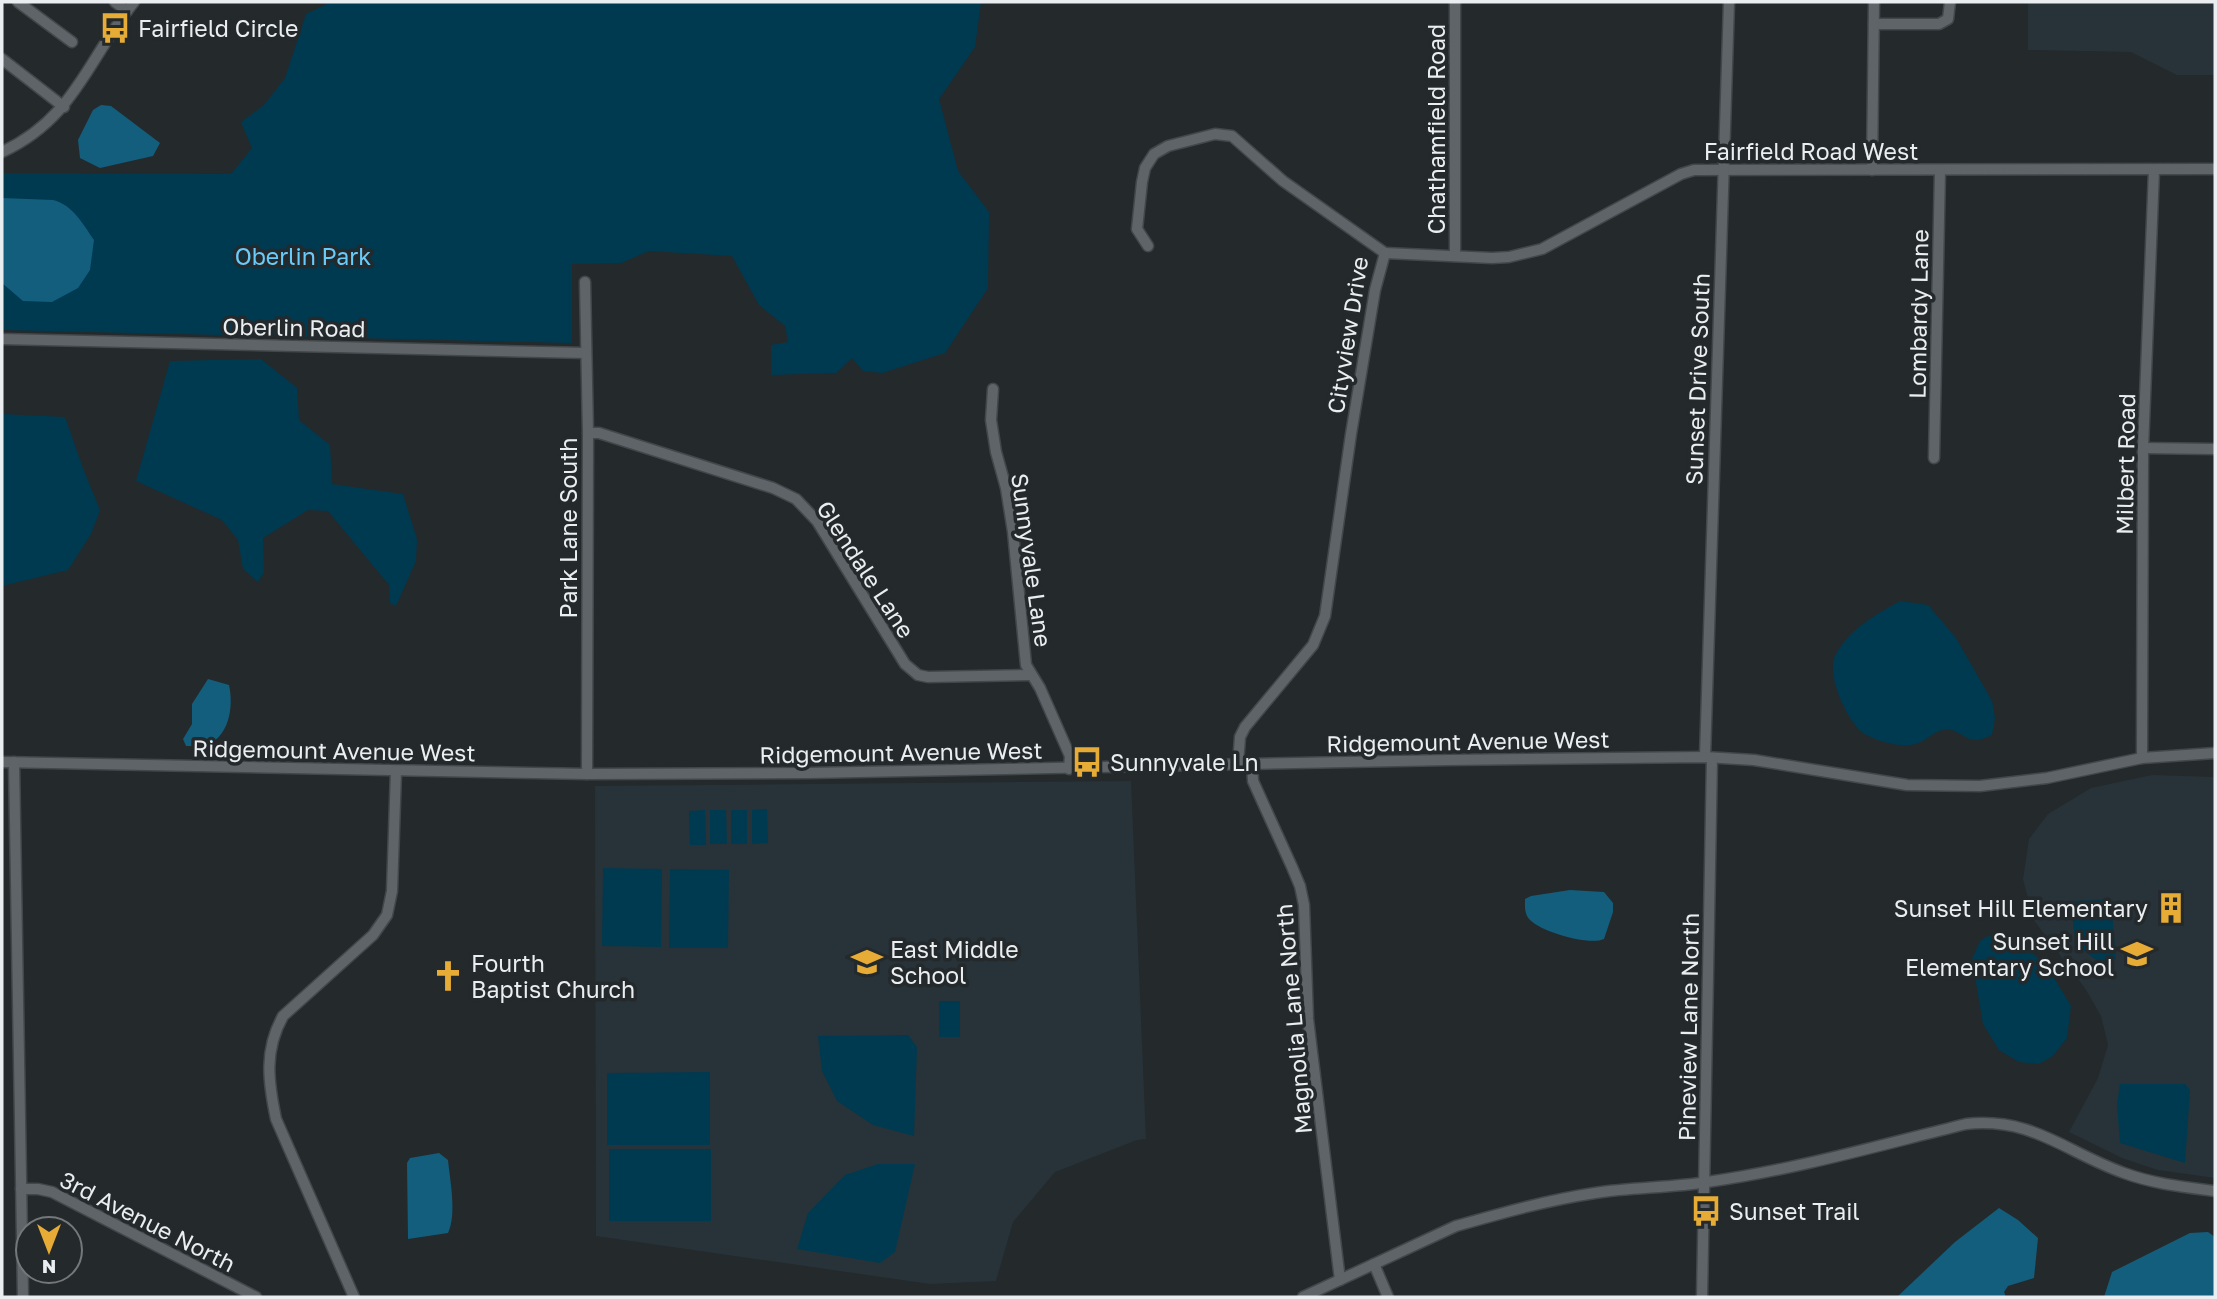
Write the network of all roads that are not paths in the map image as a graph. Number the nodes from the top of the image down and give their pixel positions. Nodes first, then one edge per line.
1 (18, 2) edge
2 (115, 2) edge
3 (134, 2) edge
4 (1455, 2) edge
5 (1729, 2) edge
6 (1874, 2) edge
7 (1950, 2) edge
8 (127, 11) junction
9 (1874, 24) junction
10 (72, 42) dead end
11 (2, 59) edge
12 (64, 107) junction
13 (2, 152) edge
14 (1723, 170) junction
15 (1871, 170) junction
16 (1940, 170) junction
17 (2154, 170) junction
18 (2215, 170) edge
19 (1148, 246) dead end
20 (1385, 253) junction
21 (1455, 256) junction
22 (586, 282) dead end
23 (2, 339) edge
24 (586, 353) junction
25 (993, 389) dead end
26 (588, 433) junction
27 (2143, 448) junction
28 (2215, 449) edge
29 (1934, 458) dead end
30 (1031, 675) junction
31 (2215, 753) edge
32 (1708, 758) junction
33 (2142, 758) junction
34 (2, 762) edge
35 (14, 762) junction
36 (1238, 764) junction
37 (1252, 764) junction
38 (1069, 769) junction
39 (396, 771) junction
40 (587, 774) junction
41 (1705, 1183) junction
42 (21, 1189) junction
43 (2215, 1191) edge
44 (1374, 1264) junction
45 (1340, 1280) junction
46 (23, 1297) edge
47 (256, 1297) edge
48 (354, 1297) edge
49 (1303, 1297) edge
50 (1388, 1297) edge
51 (1702, 1297) edge

1 - 10 street
2 - 8 street
3 - 8 street
4 - 21 street, Chathamfield Road
5 - 14 street, Sunset Drive South
6 - 9 street
7 - 9 street
8 - 12 street
9 - 15 street
11 - 12 street
12 - 13 street
14 - 15 street, Fairfield Road West
14 - 21 street, Fairfield Road West
14 - 32 street, Sunset Drive South
15 - 16 street, Fairfield Road West
16 - 17 street, Fairfield Road West
16 - 29 street, Lombardy Lane
17 - 18 street, Fairfield Road West
17 - 27 street, Milbert Road
19 - 20 street, Cityview Drive
20 - 21 street, Fairfield Road West
20 - 36 street, Cityview Drive
22 - 24 street, Park Lane South
23 - 24 street, Oberlin Road
24 - 26 street, Park Lane South
25 - 30 street, Sunnyvale Lane
26 - 30 street, Glendale Lane
26 - 40 street, Park Lane South
27 - 28 street
27 - 33 street, Milbert Road
30 - 38 street, Sunnyvale Lane
31 - 33 street, Ridgemount Avenue West
32 - 33 street, Ridgemount Avenue West
32 - 37 street, Ridgemount Avenue West
32 - 41 street, Pineview Lane North
34 - 35 street, Ridgemount Avenue West
35 - 39 street, Ridgemount Avenue West
35 - 42 street
36 - 37 street, Ridgemount Avenue West
36 - 38 street, Ridgemount Avenue West
37 - 45 street, Magnolia Lane North
38 - 40 street, Ridgemount Avenue West
39 - 40 street, Ridgemount Avenue West
39 - 48 street
41 - 43 street
41 - 44 street
41 - 51 street, Pineview Lane North
42 - 46 street
42 - 47 street, 3rd Avenue North
44 - 45 street
44 - 50 street
45 - 49 street

